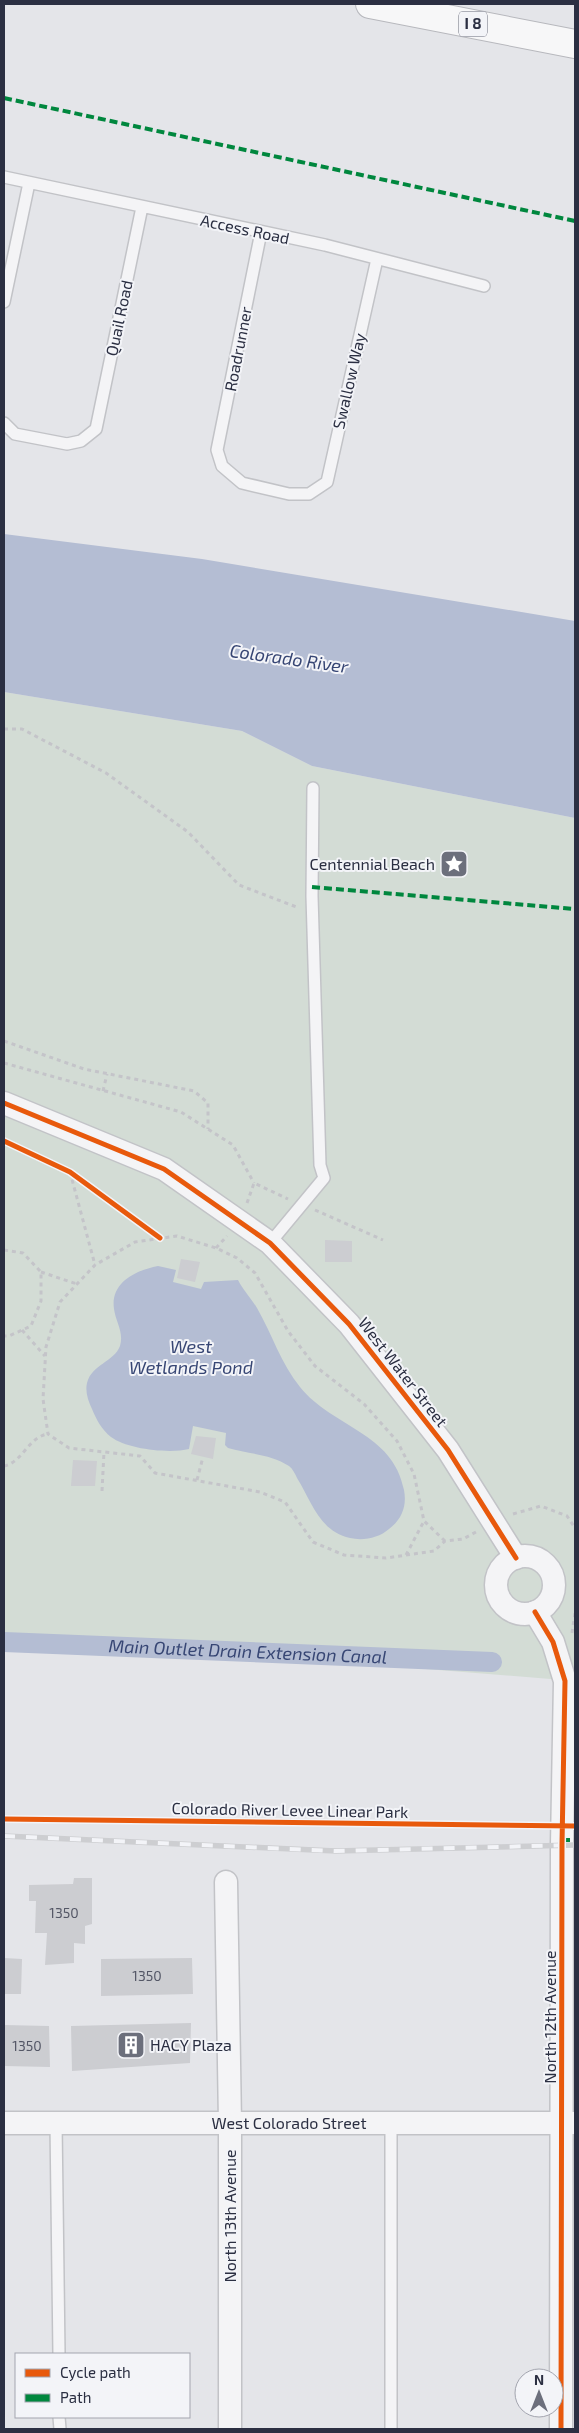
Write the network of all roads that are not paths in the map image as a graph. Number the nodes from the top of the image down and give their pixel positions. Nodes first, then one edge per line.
1 (370, 4) edge
2 (575, 44) edge
3 (4, 177) edge
4 (29, 183) junction
5 (142, 207) junction
6 (261, 232) junction
7 (377, 259) junction
8 (484, 286) dead end
9 (4, 302) edge
10 (4, 424) edge
11 (309, 494) joint
12 (314, 788) dead end
13 (4, 1103) edge
14 (270, 1243) junction
15 (516, 1558) junction
16 (534, 1612) junction
17 (570, 1681) edge
18 (226, 1882) dead end
19 (4, 2123) edge
20 (56, 2123) junction
21 (230, 2123) junction
22 (391, 2123) junction
23 (569, 2123) edge
24 (59, 2353) edge
25 (230, 2429) edge
26 (391, 2429) edge
27 (561, 2429) edge

1 - 2 highway, I 8
3 - 4 lane, Access Road
4 - 5 lane, Access Road
4 - 9 lane
5 - 6 lane, Access Road
5 - 10 lane, Quail Road
6 - 7 lane, Access Road
6 - 11 lane, Roadrunner
7 - 8 lane, Access Road
7 - 11 lane, Swallow Way
12 - 14 lane
13 - 14 street, West Water Street
14 - 15 street, West Water Street
15 - 16 street
15 - 16 street
16 - 17 street, North 12th Avenue
17 - 23 street, North 12th Avenue
18 - 21 street, North 13th Avenue
19 - 20 street, West Colorado Street
20 - 21 street, West Colorado Street
20 - 24 lane
21 - 22 street, West Colorado Street
21 - 25 street, North 13th Avenue
22 - 23 street, West Colorado Street
22 - 26 lane
23 - 27 street, North 12th Avenue

